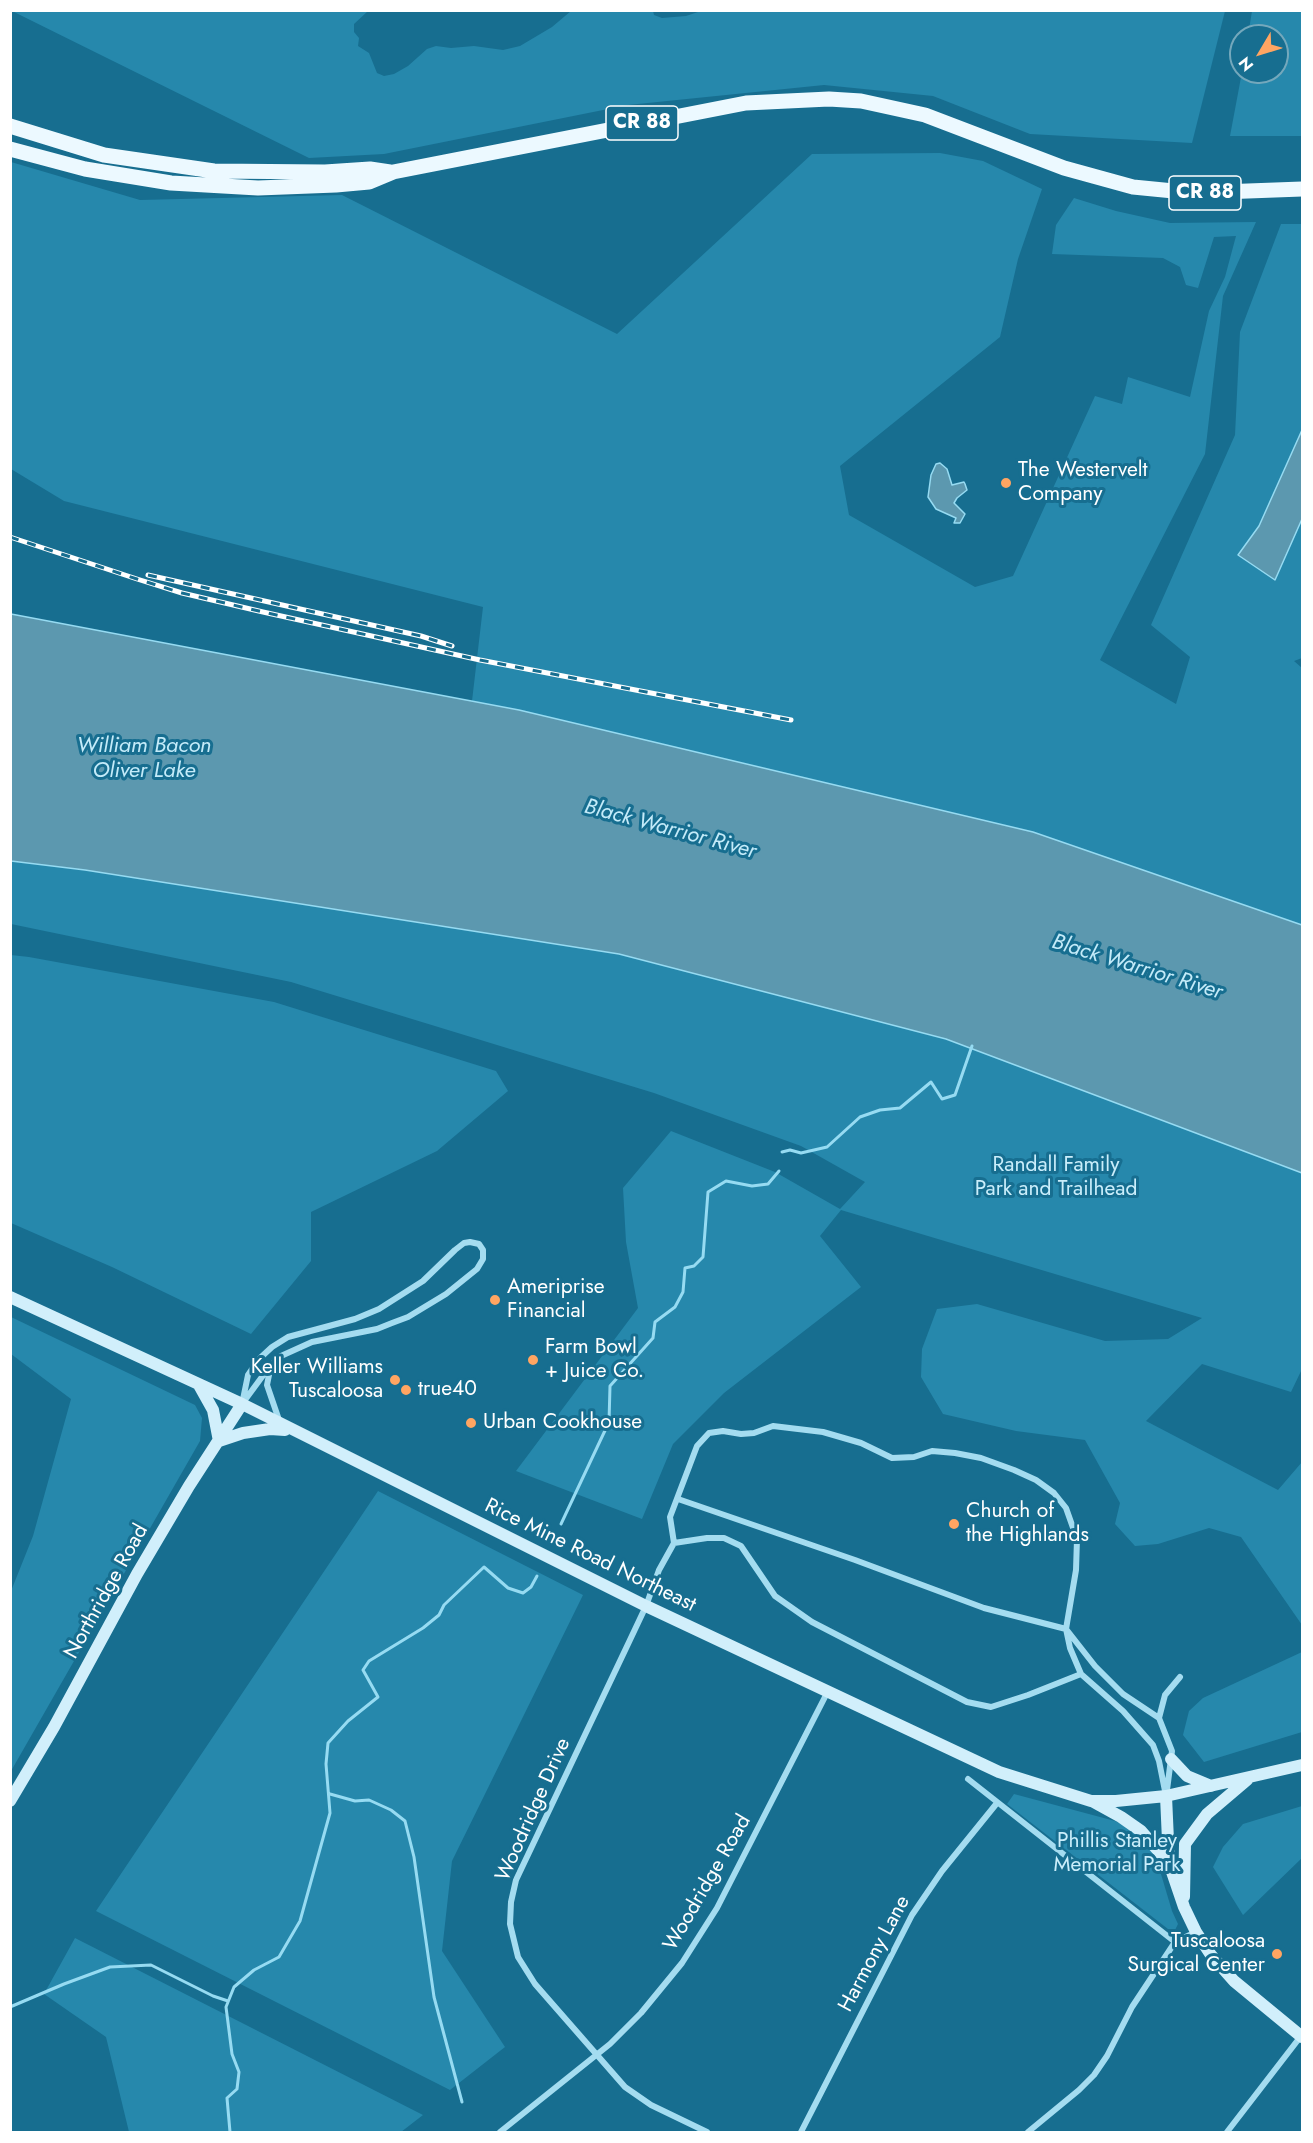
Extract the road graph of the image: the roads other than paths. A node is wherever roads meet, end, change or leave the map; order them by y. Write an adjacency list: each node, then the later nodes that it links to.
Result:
1 (10, 126): 3 (main road, CR 88)
2 (10, 149): 3 (main road, CR 88)
3 (393, 172): 4 (main road, CR 88)
4 (1302, 189)
5 (10, 1298): 7 (main road, Rice Mine Road Northeast)
6 (270, 1366): 8 (street); 8 (street); 9 (street)
7 (199, 1385): 8 (main road, Rice Mine Road Northeast); 11 (main road)
8 (242, 1404): 9 (main road, Rice Mine Road Northeast); 11 (main road, Northridge Road)
9 (280, 1424): 10 (main road, Rice Mine Road Northeast)
10 (292, 1430): 11 (main road); 14 (main road, Rice Mine Road Northeast)
11 (219, 1441): 26 (main road, Northridge Road)
12 (678, 1499): 13 (street); 15 (street); 15 (street)
13 (674, 1543): 14 (street, Woodridge Drive); 16 (street)
14 (646, 1606): 18 (main road, Rice Mine Road Northeast); 34 (street, Woodridge Drive)
15 (1066, 1629): 16 (street); 19 (street)
16 (1081, 1674): 25 (street)
17 (1180, 1677): 19 (street)
18 (827, 1693): 27 (main road, Rice Mine Road Northeast); 34 (street, Woodridge Road)
19 (1159, 1718): 20 (street)
20 (1171, 1759): 24 (main road); 25 (street)
21 (1302, 1765): 23 (main road, Rice Mine Road Northeast)
22 (968, 1779): 28 (street)
23 (1248, 1779): 24 (main road, Rice Mine Road Northeast); 30 (main road)
24 (1212, 1786): 25 (main road, Rice Mine Road Northeast)
25 (1166, 1796): 27 (main road, Rice Mine Road Northeast); 29 (main road)
26 (10, 1801)
27 (1091, 1801): 29 (main road)
28 (997, 1803): 32 (street); 37 (street, Harmony Lane)
29 (1169, 1863): 30 (main road)
30 (1184, 1907): 31 (main road)
31 (1196, 1932): 32 (street); 33 (main road)
32 (1175, 1942): 38 (street)
33 (1302, 2036): 39 (street)
34 (599, 2054): 35 (street, Woodridge Road); 36 (street, Woodridge Drive)
35 (500, 2133)
36 (707, 2133)
37 (801, 2133)
38 (1028, 2133)
39 (1227, 2133)

